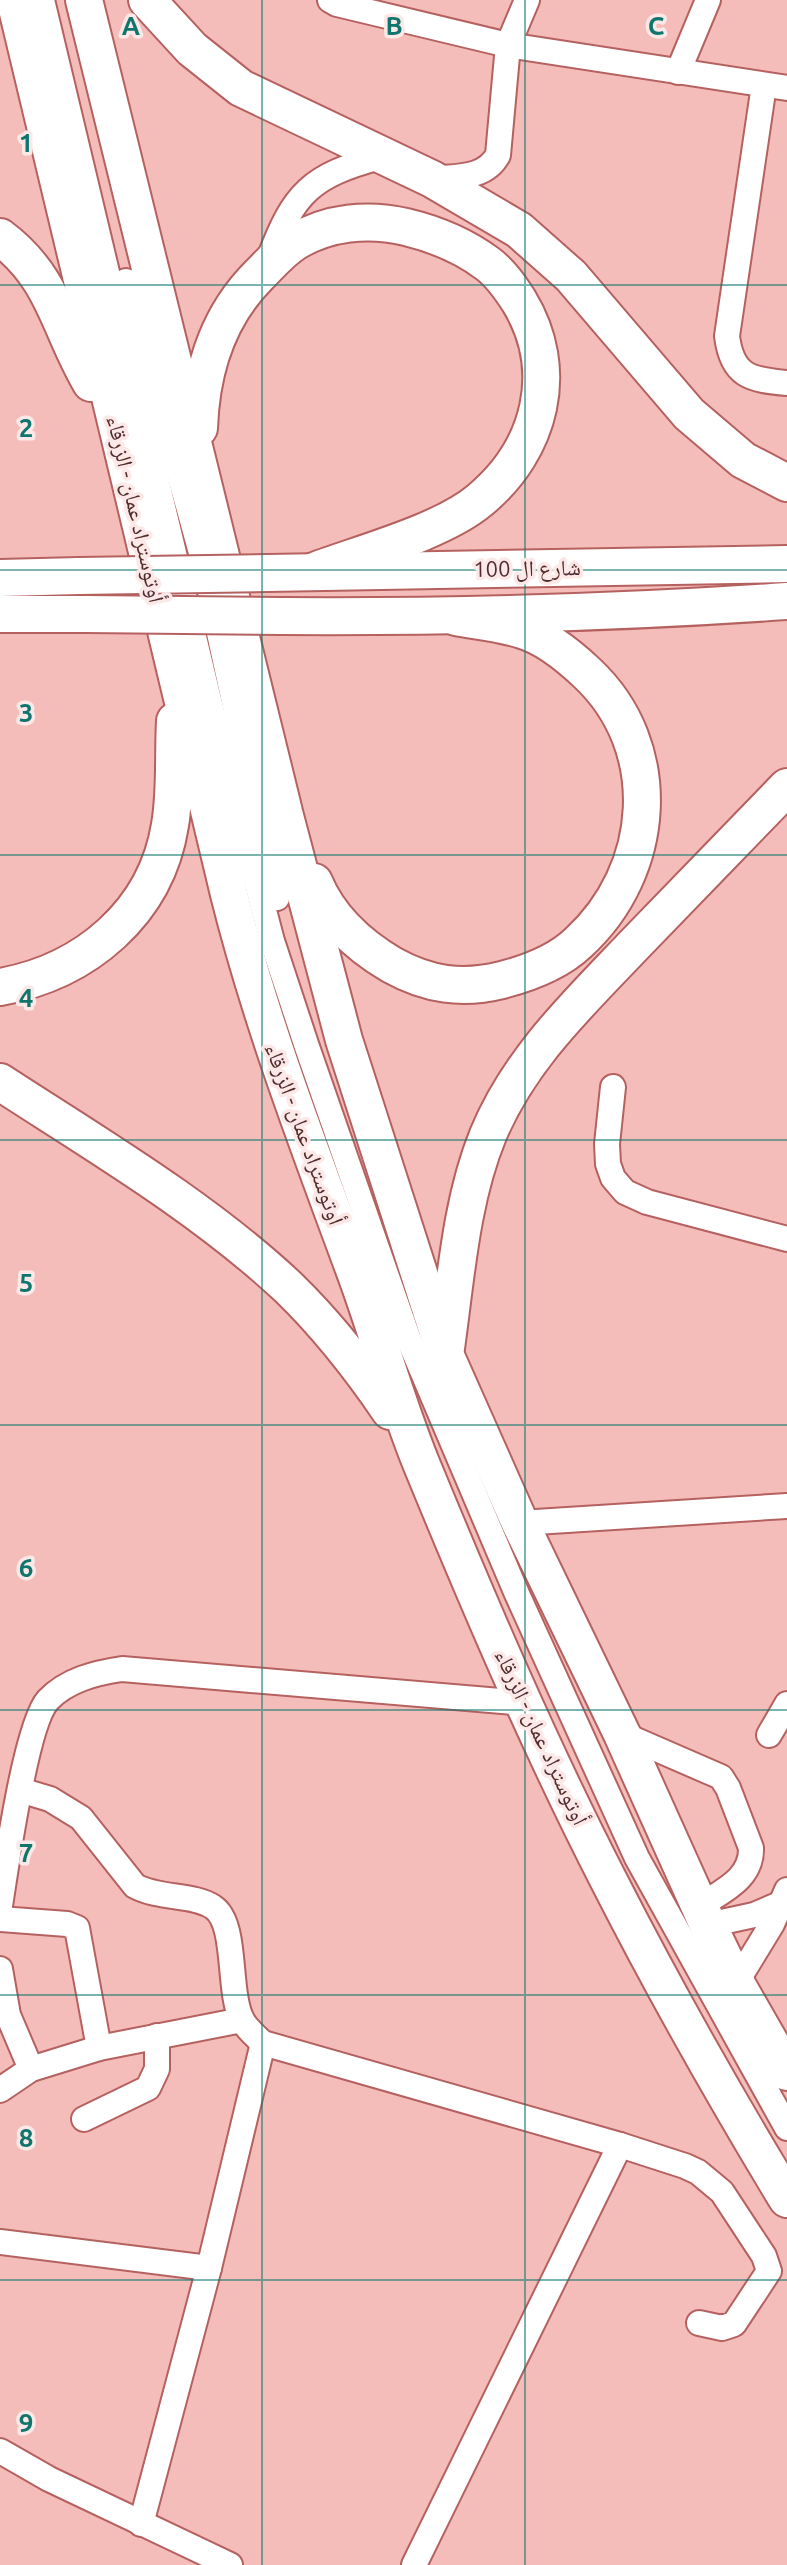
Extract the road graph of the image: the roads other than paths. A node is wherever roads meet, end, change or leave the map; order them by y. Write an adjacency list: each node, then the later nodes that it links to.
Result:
1 (15, 0): 17 (highway, أوتوستراد عمان - الزرقاء)
2 (42, 0): 57 (street)
3 (53, 0): 55 (street)
4 (84, 0): 18 (highway)
5 (147, 0): 12 (highway)
6 (330, 0): 9 (street)
7 (527, 0): 9 (street)
8 (708, 0): 10 (street)
9 (508, 45): 10 (street); 13 (street)
10 (678, 72): 11 (street)
11 (776, 86): 16 (street)
12 (380, 157): 13 (highway); 15 (street)
13 (432, 179): 19 (highway)
14 (0, 237): 17 (highway)
15 (266, 268): 18 (highway); 21 (highway)
16 (787, 383)
17 (114, 418): 26 (highway, أوتوستراد عمان - الزرقاء)
18 (198, 465): 28 (highway)
19 (787, 483)
20 (787, 564): 21 (highway, شارع ال 100)
21 (314, 571): 22 (highway, شارع ال 100, bridge)
22 (0, 578)
23 (787, 601): 24 (highway, شارع ال 100)
24 (456, 617): 25 (highway, شارع ال 100, bridge); 28 (highway)
25 (10, 618)
26 (178, 687): 29 (highway); 34 (highway, أوتوستراد عمان - الزرقاء)
27 (787, 787): 33 (highway)
28 (285, 816): 33 (highway)
29 (0, 987)
30 (0, 1082): 34 (highway)
31 (613, 1087): 32 (street)
32 (787, 1239)
33 (445, 1354): 36 (highway)
34 (420, 1459): 37 (highway, أوتوستراد عمان - الزرقاء)
35 (787, 1506): 36 (street)
36 (520, 1523): 39 (highway)
37 (524, 1703): 41 (street); 59 (highway, أوتوستراد عمان - الزرقاء)
38 (787, 1704): 40 (street)
39 (622, 1734): 44 (highway); 44 (street)
40 (773, 1738)
41 (20, 1790): 43 (street); 48 (street)
42 (785, 1896): 44 (street); 47 (street)
43 (0, 1906)
44 (704, 1916): 47 (highway)
45 (0, 1919): 51 (street)
46 (0, 1969): 52 (street)
47 (736, 1983): 53 (highway)
48 (242, 2020): 49 (street); 50 (street)
49 (157, 2036): 51 (street); 56 (street)
50 (263, 2043): 58 (street); 61 (street)
51 (99, 2048): 52 (street)
52 (31, 2069): 54 (street)
53 (787, 2072)
54 (0, 2090)
55 (787, 2108)
56 (84, 2119)
57 (787, 2128)
58 (620, 2145): 62 (street); 66 (street)
59 (787, 2199)
60 (0, 2242): 61 (street)
61 (209, 2268): 64 (street)
62 (699, 2323)
63 (0, 2451): 64 (street)
64 (141, 2524): 65 (street)
65 (230, 2565)
66 (414, 2565)

